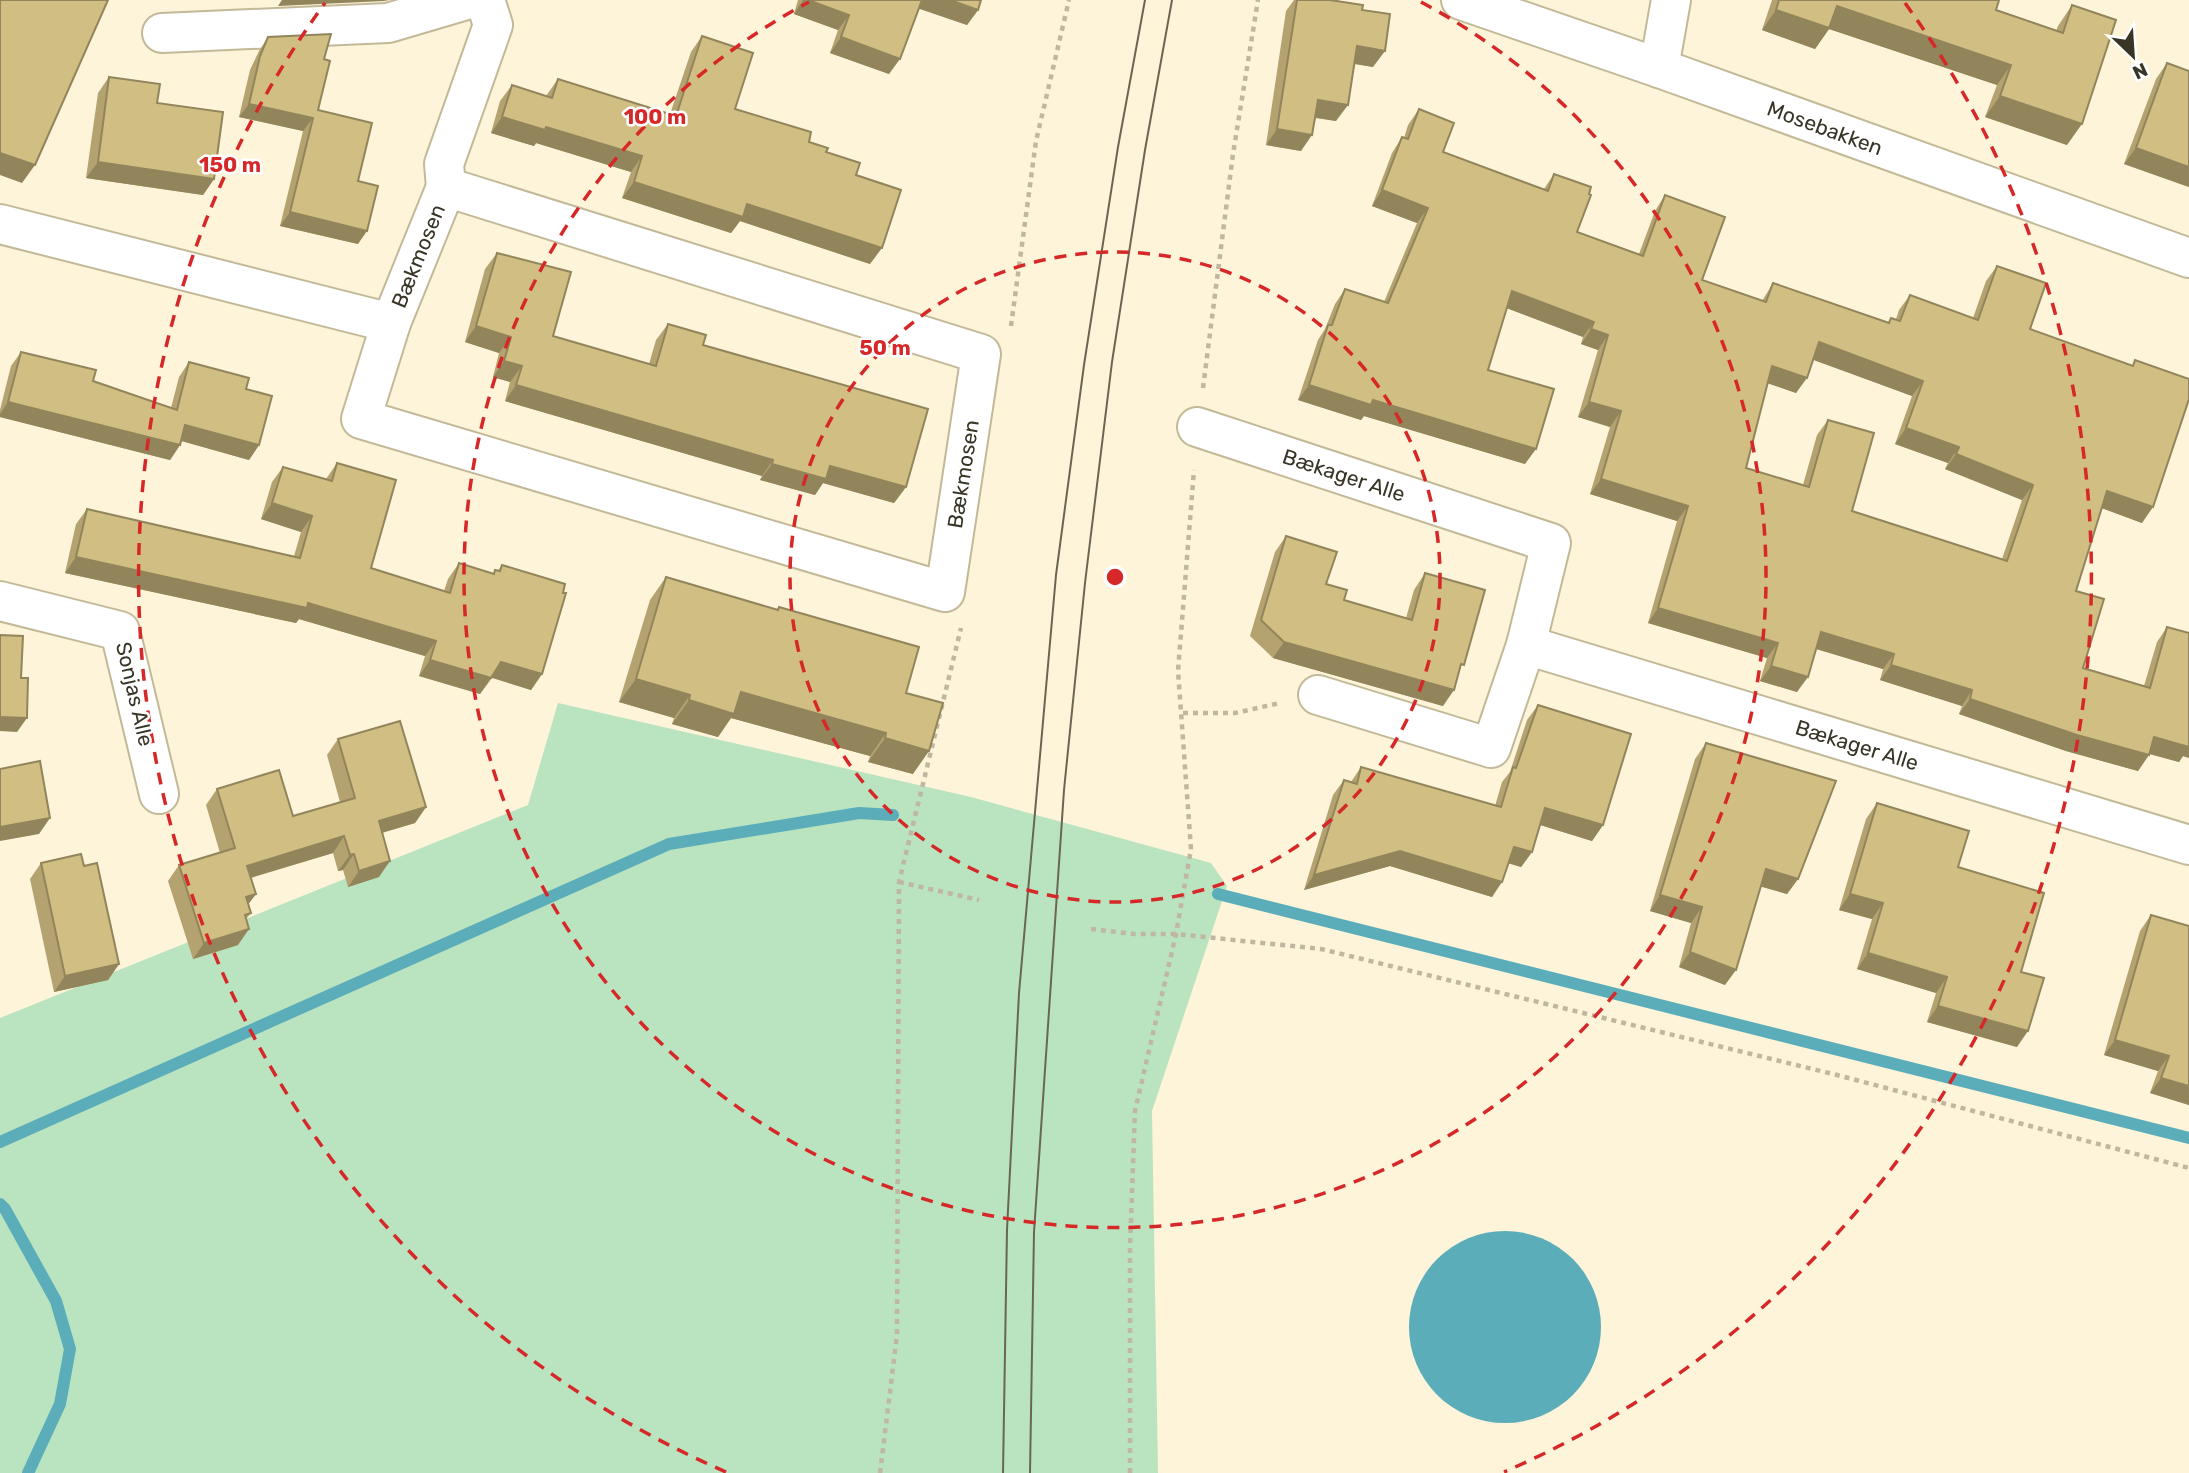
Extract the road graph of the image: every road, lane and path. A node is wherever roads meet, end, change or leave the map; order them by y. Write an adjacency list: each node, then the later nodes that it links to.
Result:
1 (466, 0): 7 (street)
2 (485, 0): 9 (street)
3 (1069, 0): 13 (path)
4 (1258, 0): 14 (path)
5 (1461, 0): 8 (street, Mosebakken)
6 (1671, 0): 8 (street)
7 (162, 33)
8 (1659, 68): 11 (street, Mosebakken)
9 (446, 187): 12 (street, Bækmosen); 12 (street, Bækmosen)
10 (0, 224): 12 (street, Bækmosen)
11 (2189, 258)
12 (391, 323)
13 (1011, 331)
14 (1198, 427): 17 (street, Bækager Alle); 19 (path)
15 (0, 601): 20 (street, Sonjas Alle)
16 (962, 621): 22 (path)
17 (1526, 645): 18 (street, Bækager Alle); 21 (street, Bækager Alle)
18 (1318, 695): 19 (path)
19 (1183, 713): 25 (path)
20 (159, 794)
21 (2189, 845)
22 (900, 882): 23 (path); 27 (path)
23 (979, 900)
24 (1091, 929): 25 (path)
25 (1176, 934): 26 (path); 28 (path)
26 (2189, 1168)
27 (880, 1473)
28 (1130, 1473)

